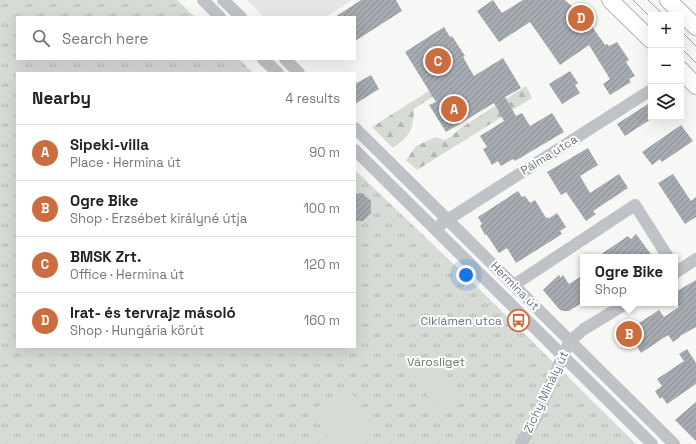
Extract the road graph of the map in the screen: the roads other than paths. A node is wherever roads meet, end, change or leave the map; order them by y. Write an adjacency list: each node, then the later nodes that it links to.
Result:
1 (203, 0): 5 (street)
2 (223, 0): 6 (street)
3 (610, 0): 8 (main road)
4 (668, 0): 7 (main road)
5 (219, 16)
6 (240, 16)
7 (696, 27)
8 (648, 37)
9 (265, 60): 11 (street)
10 (286, 60): 12 (street)
11 (277, 72)
12 (298, 72)
13 (684, 73): 14 (main road)
14 (696, 86)
15 (648, 92): 18 (street, Pálma utca)
16 (356, 129): 18 (street, Hermina út)
17 (356, 151): 19 (street, Hermina út)
18 (447, 220): 19 (street, Pálma utca); 23 (street, Hermina út)
19 (435, 230): 26 (street, Hermina út)
20 (666, 254): 23 (street)
21 (696, 259): 22 (street)
22 (678, 270)
23 (514, 285): 25 (street, Hermina út)
24 (622, 306): 25 (street)
25 (570, 340): 26 (street, Zichy Mihály út); 29 (street, Hermina út)
26 (563, 354): 27 (street, Zichy Mihály út); 28 (street, Hermina út)
27 (521, 444)
28 (652, 444)
29 (674, 444)

